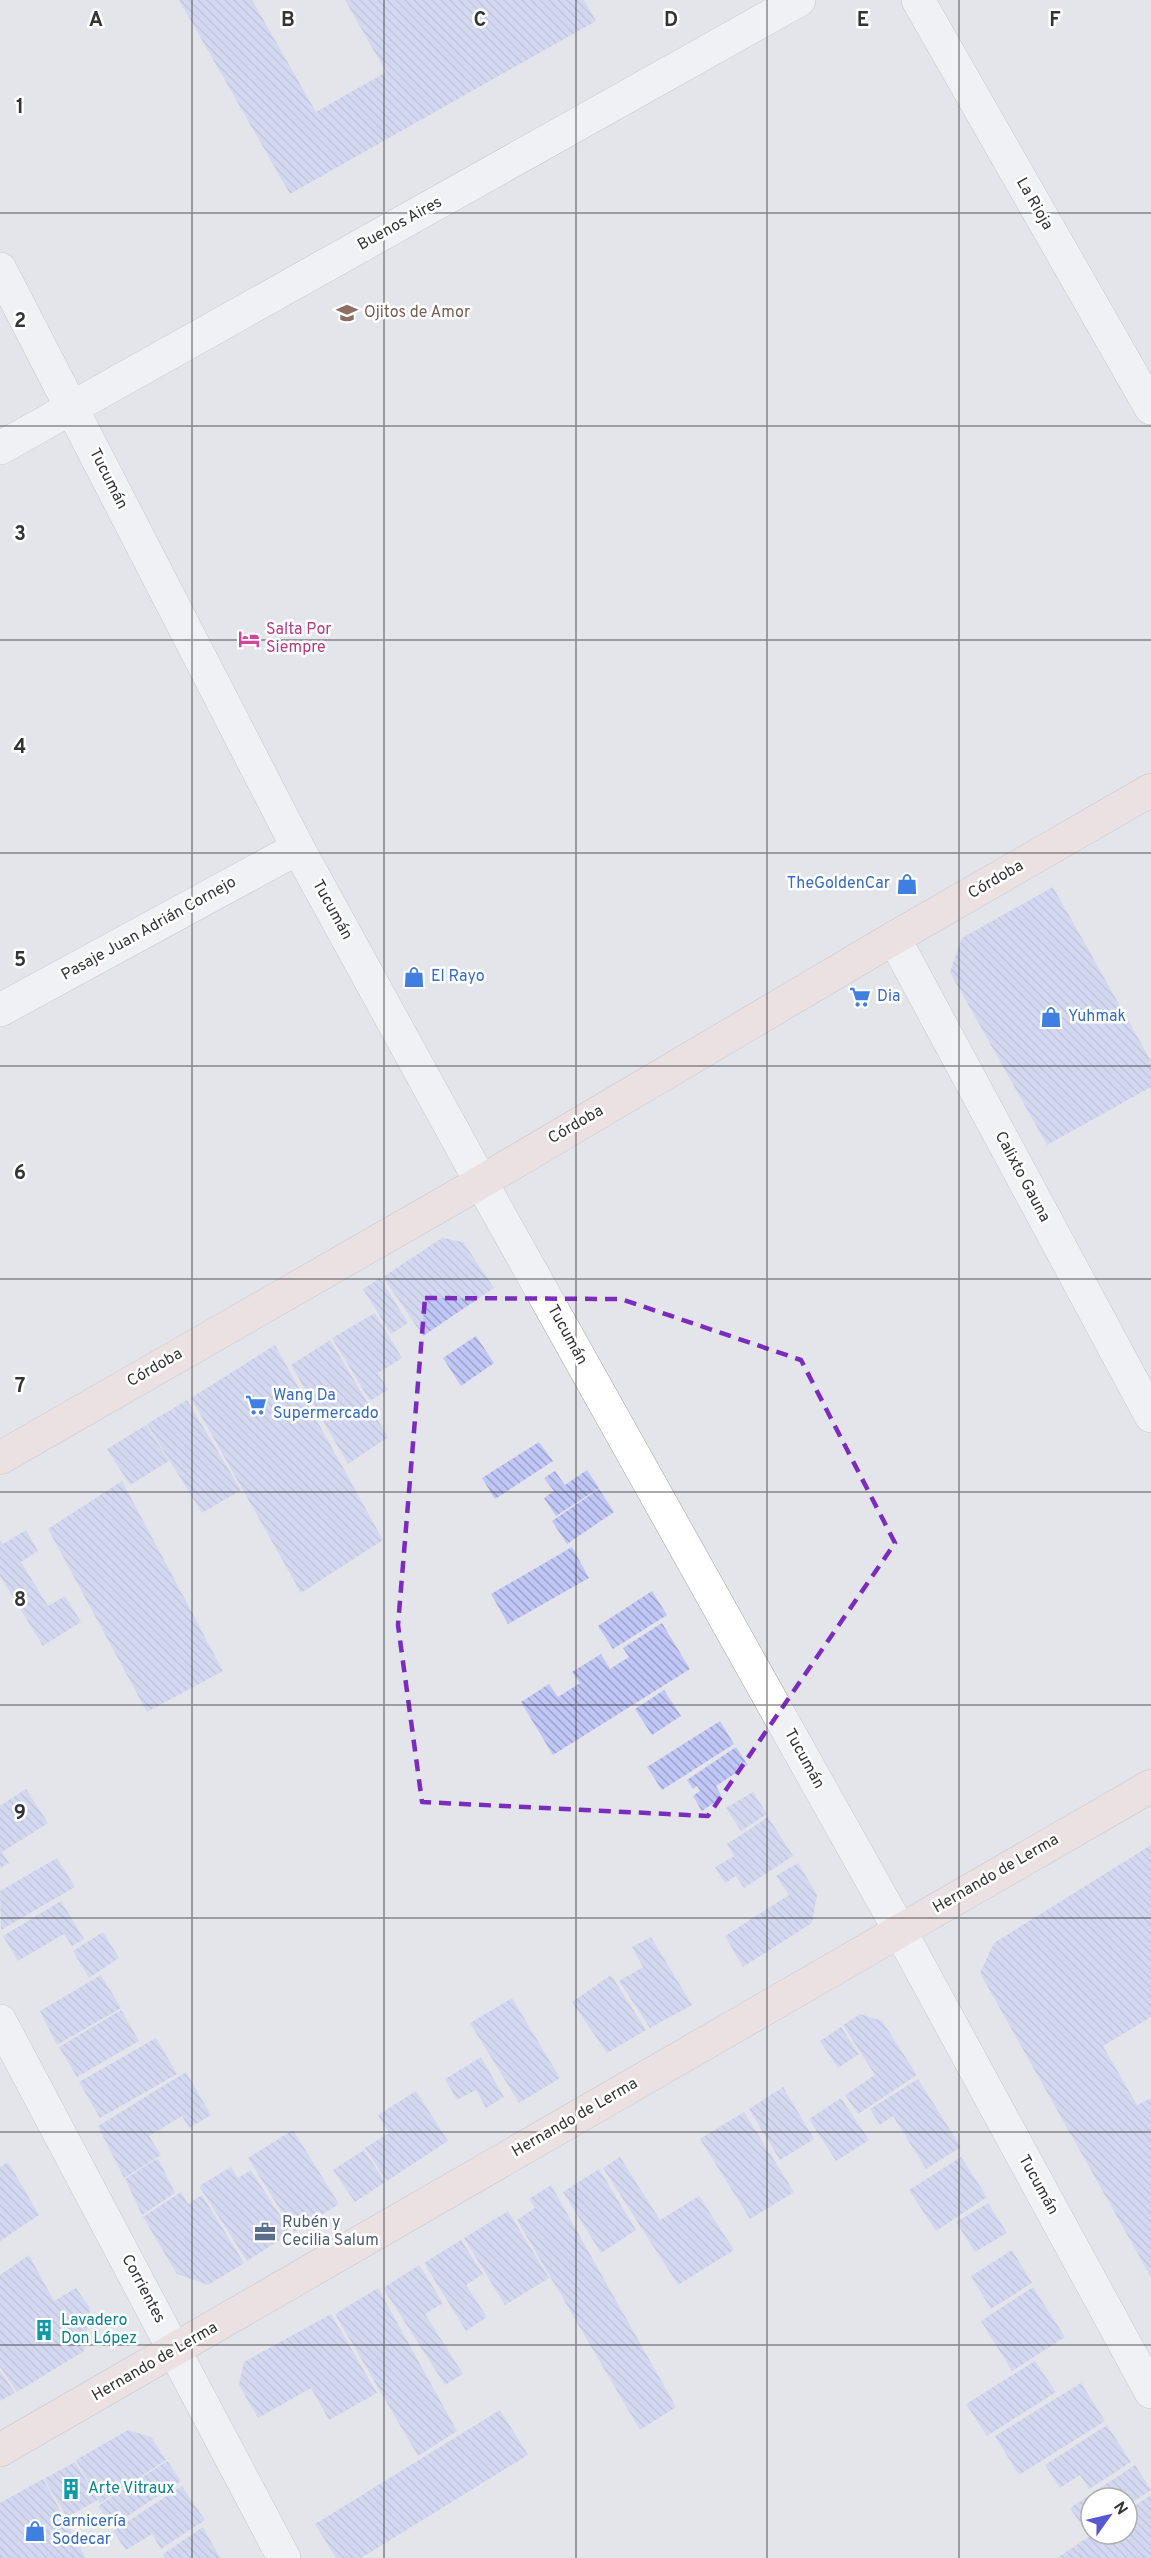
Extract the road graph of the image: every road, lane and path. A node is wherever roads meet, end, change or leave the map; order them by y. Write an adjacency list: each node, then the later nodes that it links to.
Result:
1 (799, 0): 5 (street, Buenos Aires)
2 (918, 0): 4 (street, La Rioja)
3 (0, 269): 5 (street, Tucumán)
4 (1151, 408)
5 (71, 409): 6 (street, Buenos Aires); 8 (street, Tucumán)
6 (0, 448)
7 (1151, 790): 9 (main road, Córdoba)
8 (298, 848): 10 (street, Pasaje Juan Adrián Cornejo); 11 (street, Tucumán)
9 (894, 938): 11 (main road, Córdoba); 12 (street, Calixto Gauna)
10 (0, 1010)
11 (481, 1182): 13 (main road, Córdoba); 15 (street, Tucumán)
12 (1151, 1416)
13 (0, 1458)
14 (1151, 1786): 15 (main road, Hernando de Lerma)
15 (899, 1929): 17 (main road, Hernando de Lerma); 18 (street, Tucumán)
16 (0, 2021): 17 (street, Corrientes)
17 (176, 2350): 19 (main road, Hernando de Lerma); 20 (street, Corrientes)
18 (1151, 2392)
19 (0, 2450)
20 (284, 2558)

